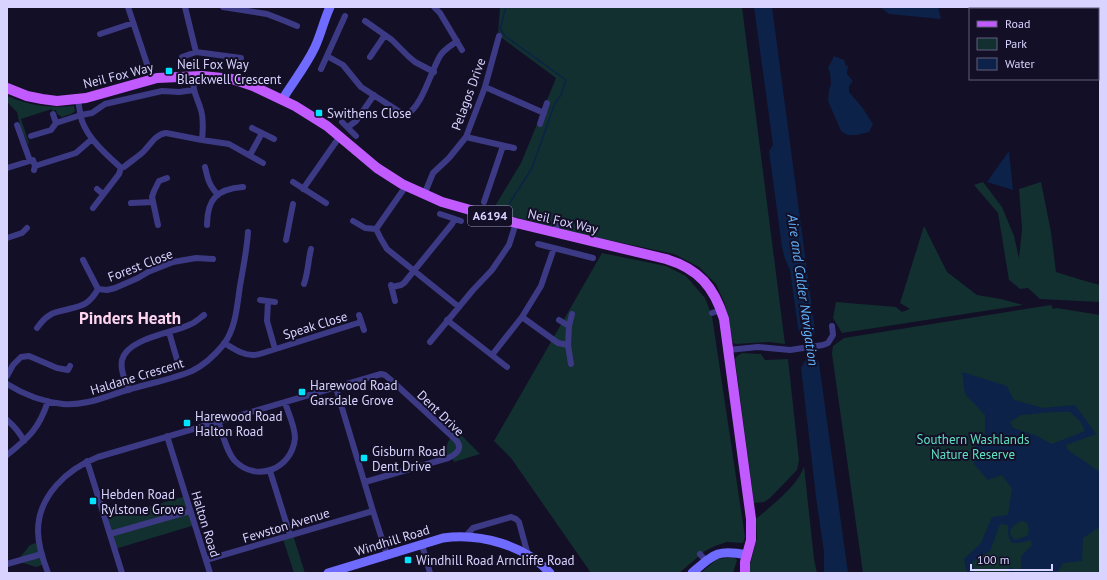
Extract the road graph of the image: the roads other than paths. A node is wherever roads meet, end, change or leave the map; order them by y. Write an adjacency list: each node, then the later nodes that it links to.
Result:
1 (128, 7): 8 (street)
2 (185, 7): 15 (street)
3 (223, 7): 9 (street)
4 (330, 7): 29 (street)
5 (434, 7): 13 (street)
6 (345, 16): 16 (street)
7 (365, 21): 11 (street)
8 (133, 23): 10 (street); 23 (street)
9 (297, 26)
10 (100, 34)
11 (385, 35): 18 (street); 21 (street)
12 (499, 36): 24 (street, Pelagos Drive)
13 (457, 41): 14 (street); 21 (street)
14 (462, 50)
15 (196, 52): 17 (street); 19 (street)
16 (327, 56): 20 (street); 27 (street)
17 (182, 57)
18 (370, 57)
19 (241, 58)
20 (321, 69)
21 (434, 72): 27 (street)
22 (194, 76): 23 (main road, Neil Fox Way / A6194); 26 (street); 29 (main road, Neil Fox Way / A6194)
23 (152, 79): 28 (main road, Neil Fox Way / A6194)
24 (485, 87): 31 (street); 44 (street, Pelagos Drive)
25 (7, 88): 28 (main road, Neil Fox Way / A6194)
26 (194, 90): 33 (street); 47 (street)
27 (374, 95): 38 (street)
28 (78, 99): 33 (street)
29 (285, 101): 42 (main road, Neil Fox Way / A6194)
30 (547, 102): 31 (street)
31 (544, 113): 36 (street)
32 (53, 114): 35 (street)
33 (81, 115): 35 (street); 45 (street)
34 (342, 122): 38 (street)
35 (56, 123): 41 (street)
36 (540, 124)
37 (17, 125): 51 (street)
38 (348, 127): 43 (street)
39 (252, 128): 40 (street)
40 (262, 133): 46 (street); 50 (street)
41 (31, 136)
42 (340, 136): 58 (main road, Neil Fox Way / A6194); 60 (street)
43 (356, 136)
44 (466, 137): 48 (street); 63 (street, Pelagos Drive)
45 (92, 139): 51 (street); 55 (street)
46 (274, 139)
47 (202, 140): 50 (street); 55 (street)
48 (503, 146): 49 (street); 66 (street)
49 (514, 148)
50 (250, 155): 52 (street)
51 (30, 161): 54 (street)
52 (263, 163)
53 (205, 166): 64 (street)
54 (7, 168)
55 (121, 168): 62 (street)
56 (167, 178): 65 (street)
57 (293, 182): 60 (street)
58 (406, 186): 63 (main road, Neil Fox Way / A6194); 77 (street)
59 (243, 187): 64 (street)
60 (303, 188): 68 (street)
61 (97, 189): 62 (street)
62 (103, 194): 70 (street)
63 (424, 194): 73 (main road, Neil Fox Way / A6194)
64 (218, 195): 75 (street)
65 (153, 202): 67 (street); 74 (street)
66 (484, 202)
67 (131, 203)
68 (326, 203)
69 (293, 204): 80 (street)
70 (93, 208)
71 (440, 214): 87 (street)
72 (353, 221): 77 (street)
73 (516, 223): 92 (street); 109 (main road, Neil Fox Way / A6194)
74 (158, 225)
75 (207, 225)
76 (27, 228): 79 (street)
77 (376, 229): 87 (street)
78 (248, 232): 106 (street, Haldane Crescent)
79 (7, 238)
80 (286, 240)
81 (538, 244): 82 (street)
82 (554, 248): 84 (street); 96 (street)
83 (311, 249): 88 (street)
84 (593, 258)
85 (83, 260): 89 (street, Forest Close)
86 (210, 261): 89 (street, Forest Close)
87 (414, 270): 91 (street); 92 (street)
88 (304, 284)
89 (98, 289): 102 (street, Forest Close)
90 (260, 300): 108 (street, Speak Close)
91 (395, 302)
92 (459, 307): 97 (street)
93 (572, 314): 100 (street)
94 (204, 315): 104 (street)
95 (360, 315): 99 (street, Speak Close)
96 (522, 317): 107 (street); 110 (street)
97 (447, 320): 105 (street); 110 (street)
98 (559, 320): 100 (street)
99 (361, 322): 103 (street, Speak Close); 108 (street, Speak Close)
100 (569, 326): 107 (street)
101 (832, 326): 109 (street)
102 (37, 328)
103 (364, 330)
104 (169, 332): 111 (street); 118 (street)
105 (430, 342)
106 (224, 343): 108 (street, Speak Close); 118 (street, Haldane Crescent)
107 (568, 345): 112 (street)
108 (275, 349)
109 (728, 350): 138 (main road, Neil Fox Way / A6194)
110 (492, 355): 114 (street)
111 (178, 363)
112 (572, 364)
113 (70, 366): 115 (street)
114 (507, 367)
115 (7, 376)
116 (7, 384): 119 (street, Haldane Crescent)
117 (336, 388): 120 (street); 128 (street); 128 (street, Dent Drive)
118 (129, 390): 119 (street, Haldane Crescent)
119 (48, 401): 124 (street)
120 (285, 403): 122 (street); 127 (street)
121 (7, 420): 124 (street)
122 (218, 421): 123 (street); 127 (street)
123 (167, 436): 126 (street); 129 (street, Halton Road)
124 (24, 441): 125 (street)
125 (7, 455)
126 (87, 461): 131 (street); 135 (street)
127 (270, 471): 132 (street)
128 (364, 482): 130 (street)
129 (190, 511): 131 (street); 139 (street, Halton Road)
130 (373, 511): 132 (street, Fewston Avenue); 136 (street)
131 (110, 534): 142 (street)
132 (290, 535): 139 (street, Fewston Avenue)
133 (465, 537): 134 (street, Windhill Road); 137 (street, Windhill Road); 137 (street)
134 (422, 545): 136 (street, Windhill Road); 145 (street)
135 (42, 554): 140 (street); 141 (street)
136 (388, 555): 144 (street, Windhill Road)
137 (528, 555): 146 (street, Windhill Road)
138 (747, 555): 147 (street); 148 (main road, Neil Fox Way / A6194)
139 (206, 560): 143 (street, Halton Road)
140 (7, 564)
141 (48, 573)
142 (122, 573)
143 (210, 573)
144 (328, 573)
145 (430, 573)
146 (550, 573)
147 (692, 573)
148 (745, 573)

